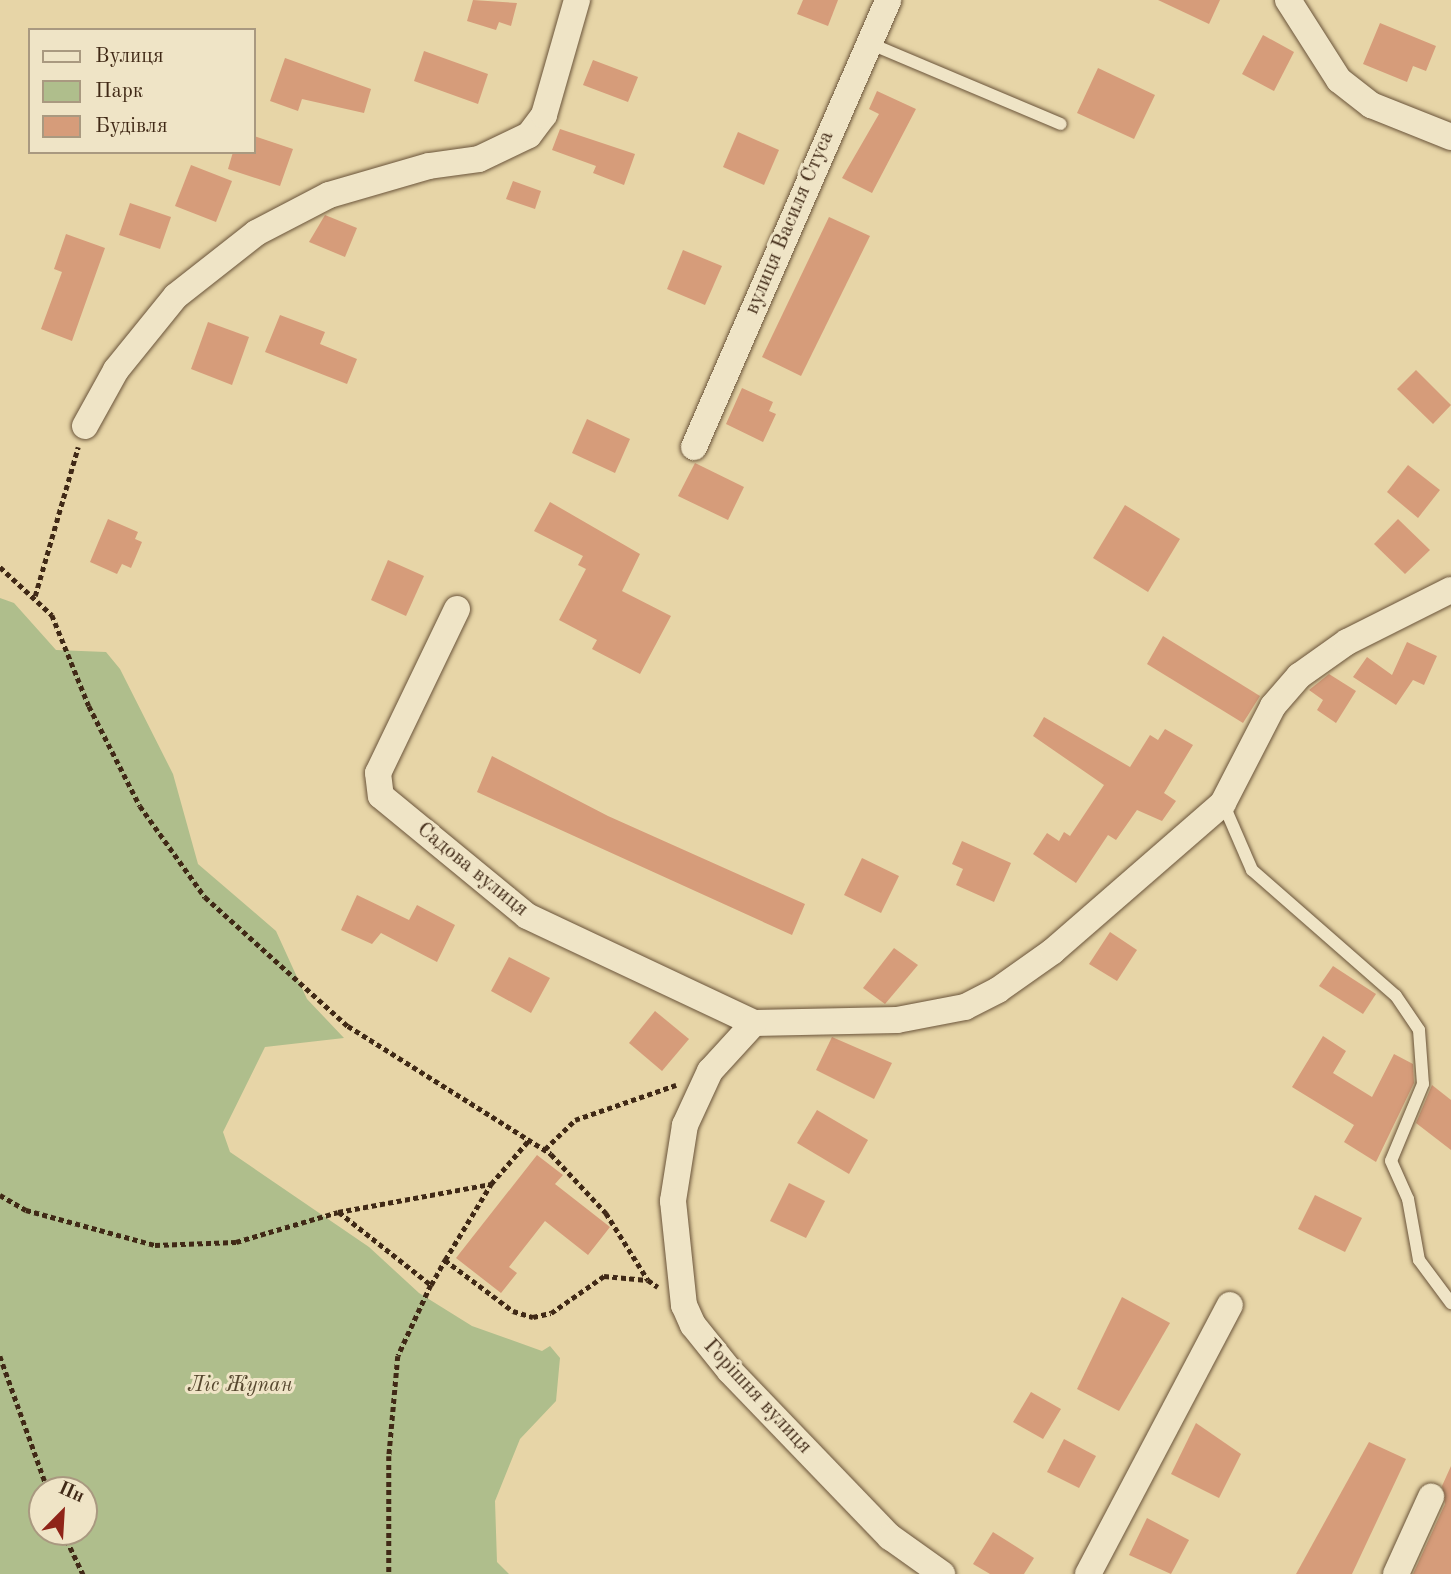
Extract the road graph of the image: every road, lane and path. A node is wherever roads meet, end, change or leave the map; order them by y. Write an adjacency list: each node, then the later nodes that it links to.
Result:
1 (577, 0): 7 (street)
2 (888, 0): 4 (street, вулиця Василя Стуса)
3 (1288, 0): 6 (street)
4 (869, 43): 5 (lane); 8 (street, вулиця Василя Стуса)
5 (1061, 124)
6 (1451, 138)
7 (85, 426): 11 (path)
8 (694, 447)
9 (0, 567): 11 (path)
10 (1451, 590): 13 (street)
11 (35, 597): 16 (path)
12 (457, 609): 14 (street, Садова вулиця)
13 (1223, 803): 14 (street); 25 (lane)
14 (754, 1023): 15 (street, Горішня вулиця)
15 (710, 1071): 17 (path); 22 (street, Горішня вулиця)
16 (529, 1140): 17 (path); 18 (path)
17 (545, 1149): 23 (path)
18 (491, 1184): 20 (path); 21 (path)
19 (0, 1195): 20 (path)
20 (338, 1212): 24 (path)
21 (445, 1260): 23 (path); 24 (path)
22 (678, 1279): 23 (path); 33 (street, Горішня вулиця)
23 (648, 1280)
24 (431, 1284): 32 (path)
25 (1451, 1303)
26 (1230, 1305): 34 (street)
27 (0, 1356): 28 (path)
28 (43, 1476)
29 (1431, 1497): 35 (street)
30 (70, 1546): 31 (path)
31 (83, 1574)
32 (389, 1574)
33 (942, 1574)
34 (1088, 1574)
35 (1396, 1574)

